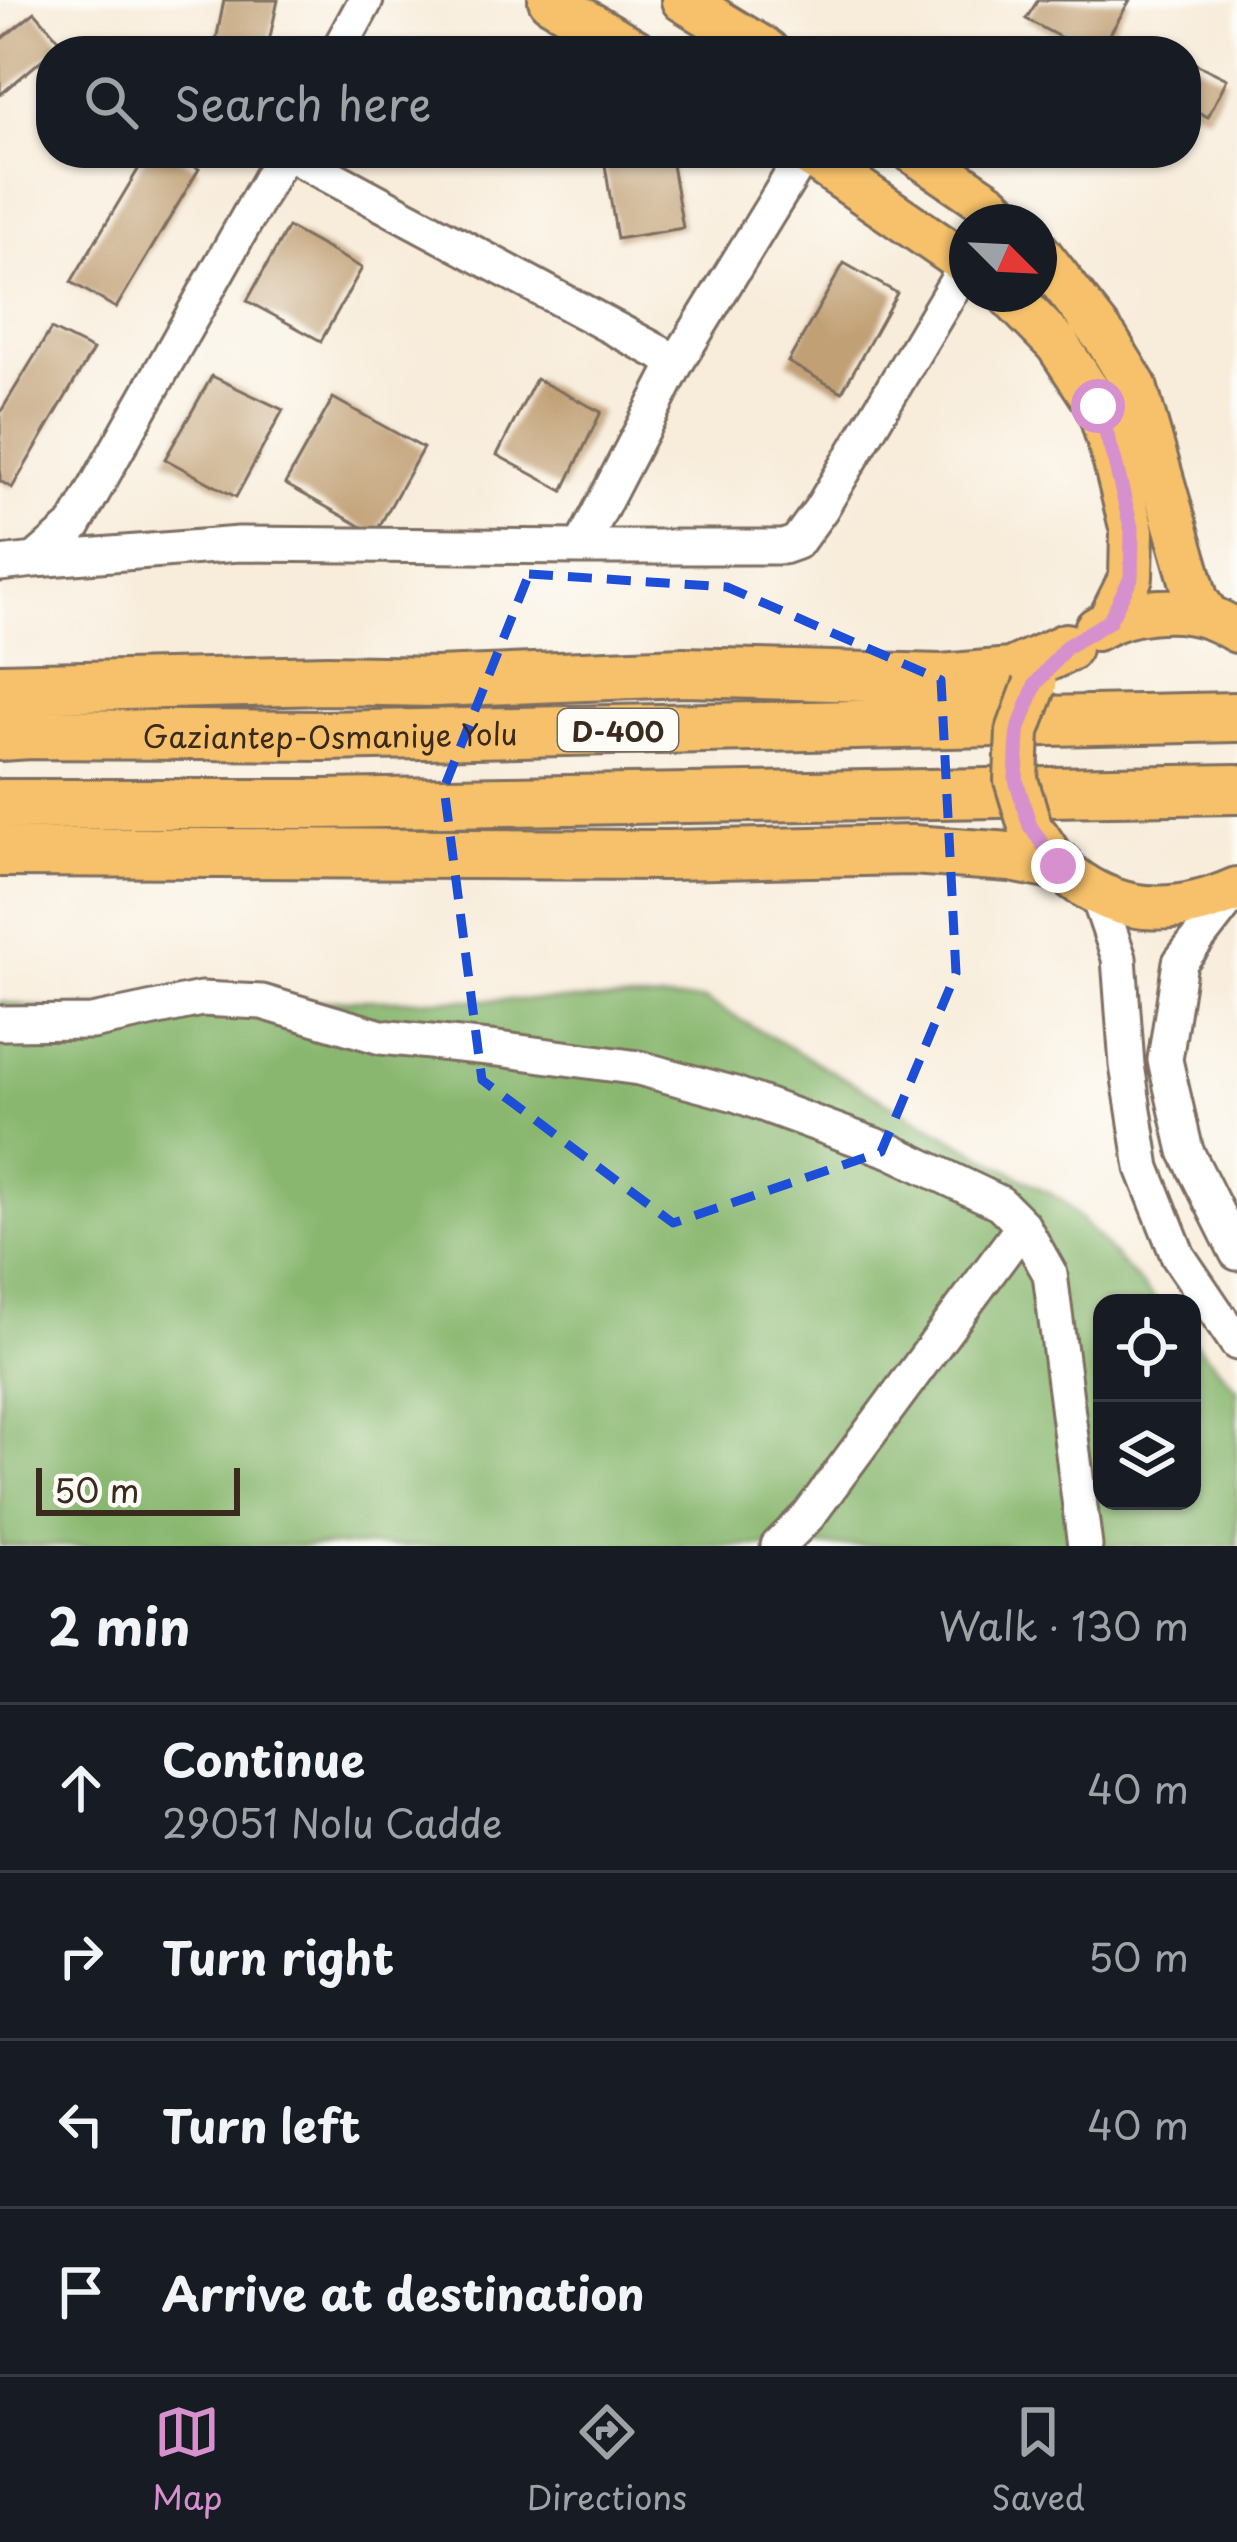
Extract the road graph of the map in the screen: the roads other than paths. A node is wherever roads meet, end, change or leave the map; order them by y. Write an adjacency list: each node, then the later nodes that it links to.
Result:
1 (366, 0): 4 (street)
2 (550, 0): 5 (main road)
3 (682, 0): 6 (main road)
4 (346, 36)
5 (611, 36)
6 (742, 36)
7 (277, 168): 19 (street)
8 (314, 168): 17 (street)
9 (797, 168): 17 (street)
10 (828, 168): 13 (main road)
11 (937, 168): 12 (main road)
12 (990, 204)
13 (949, 252)
14 (1057, 276): 22 (main road)
15 (949, 294): 18 (street)
16 (1026, 312): 21 (main road)
17 (677, 362): 18 (street)
18 (581, 547): 19 (street)
19 (35, 560): 20 (street)
20 (0, 564)
21 (1109, 621): 22 (main road); 23 (main road)
22 (1223, 624)
23 (1066, 647): 24 (highway); 30 (main road, bridge)
24 (0, 688)
25 (1237, 717): 26 (highway, Gaziantep-Osmaniye Yolu / D-400)
26 (0, 736)
27 (1237, 789): 28 (highway)
28 (0, 804)
29 (0, 852): 30 (highway)
30 (1078, 880): 31 (main road); 35 (street)
31 (1236, 890): 34 (street)
32 (0, 1023): 33 (street)
33 (1024, 1226): 36 (street); 37 (street)
34 (1237, 1253)
35 (1237, 1343)
36 (778, 1546)
37 (1085, 1546)

